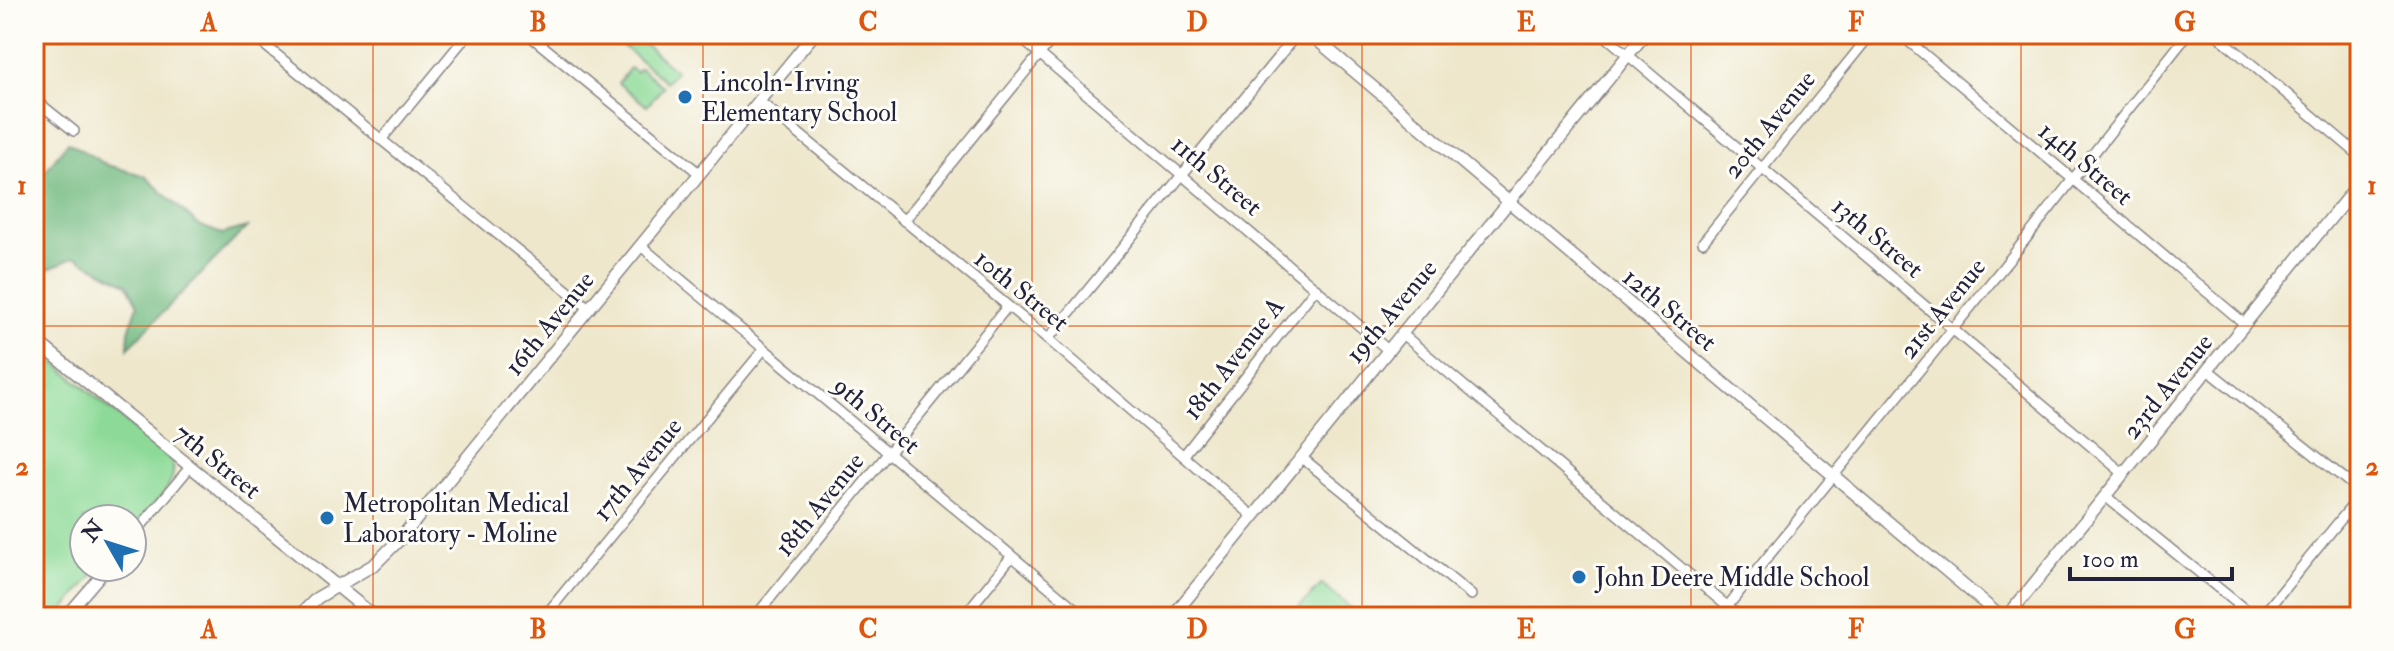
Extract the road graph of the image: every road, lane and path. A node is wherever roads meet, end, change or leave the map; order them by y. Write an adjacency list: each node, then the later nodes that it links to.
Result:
1 (251, 34): 20 (street)
2 (468, 34): 20 (street)
3 (528, 34): 23 (street)
4 (814, 34): 18 (street, 16th Avenue)
5 (1016, 34): 15 (street, 11th Street)
6 (1056, 34): 15 (street)
7 (1297, 34): 24 (street)
8 (1310, 34): 27 (street, 12th Street)
9 (1603, 34): 16 (street, 13th Street)
10 (1645, 34): 16 (street, 19th Avenue)
11 (1871, 34): 22 (street, 20th Avenue)
12 (1900, 34): 25 (street, 14th Street)
13 (2188, 34): 25 (street, 21st Avenue)
14 (2216, 34): 21 (street)
15 (1040, 54): 24 (street, 11th Street); 28 (street)
16 (1627, 55): 22 (street, 13th Street); 27 (street, 19th Avenue)
17 (34, 99): 19 (street)
18 (759, 101): 23 (street, 16th Avenue); 28 (street, 10th Street)
19 (74, 131)
20 (381, 140): 33 (street)
21 (2360, 156)
22 (1762, 168): 29 (street, 20th Avenue); 35 (street, 13th Street)
23 (700, 174): 30 (street, 16th Avenue)
24 (1182, 174): 31 (street, 11th Street); 38 (street)
25 (2071, 180): 34 (street, 14th Street); 35 (street, 21st Avenue)
26 (2360, 182): 34 (street, 23rd Avenue)
27 (1508, 202): 36 (street, 19th Avenue); 47 (street, 12th Street)
28 (904, 221): 32 (street, 10th Street)
29 (1703, 242)
30 (641, 246): 33 (street, 16th Avenue); 39 (street, 9th Street)
31 (1316, 288): 40 (street, 11th Street); 43 (street, 18th Avenue A)
32 (1007, 307): 38 (street, 10th Street); 42 (street, 18th Avenue)
33 (590, 309): 54 (street, 16th Avenue)
34 (2245, 324): 41 (street, 23rd Avenue)
35 (1953, 329): 46 (street, 13th Street); 47 (street, 21st Avenue)
36 (1401, 333): 40 (street, 19th Avenue); 56 (street)
37 (34, 339): 45 (street, 7th Street)
38 (1048, 339): 43 (street, 10th Street)
39 (764, 349): 42 (street, 9th Street); 60 (street, 17th Avenue)
40 (1388, 350): 44 (street, 19th Avenue)
41 (2208, 370): 46 (street, 23rd Avenue); 48 (street)
42 (888, 453): 52 (street, 9th Street); 61 (street, 18th Avenue)
43 (1184, 455): 50 (street, 10th Street)
44 (1301, 457): 50 (street, 19th Avenue); 55 (street)
45 (190, 467): 51 (street); 54 (street, 7th Street)
46 (2124, 474): 49 (street, 23rd Avenue)
47 (1834, 475): 56 (street, 21st Avenue); 66 (street, 12th Street)
48 (2360, 493): 68 (street)
49 (2105, 496): 66 (street, 23rd Avenue); 67 (street)
50 (1254, 517): 64 (street, 19th Avenue)
51 (148, 518)
52 (1012, 556): 62 (street); 63 (street, 9th Street)
53 (94, 583): 57 (street)
54 (337, 586): 58 (street, 16th Avenue); 59 (street, 7th Street)
55 (1471, 595)
56 (1727, 607): 65 (street)
57 (65, 617)
58 (298, 617)
59 (375, 617)
60 (544, 617)
61 (755, 617)
62 (963, 617)
63 (1085, 617)
64 (1172, 617)
65 (1740, 617)
66 (2004, 617)
67 (2254, 617)
68 (2261, 617)

